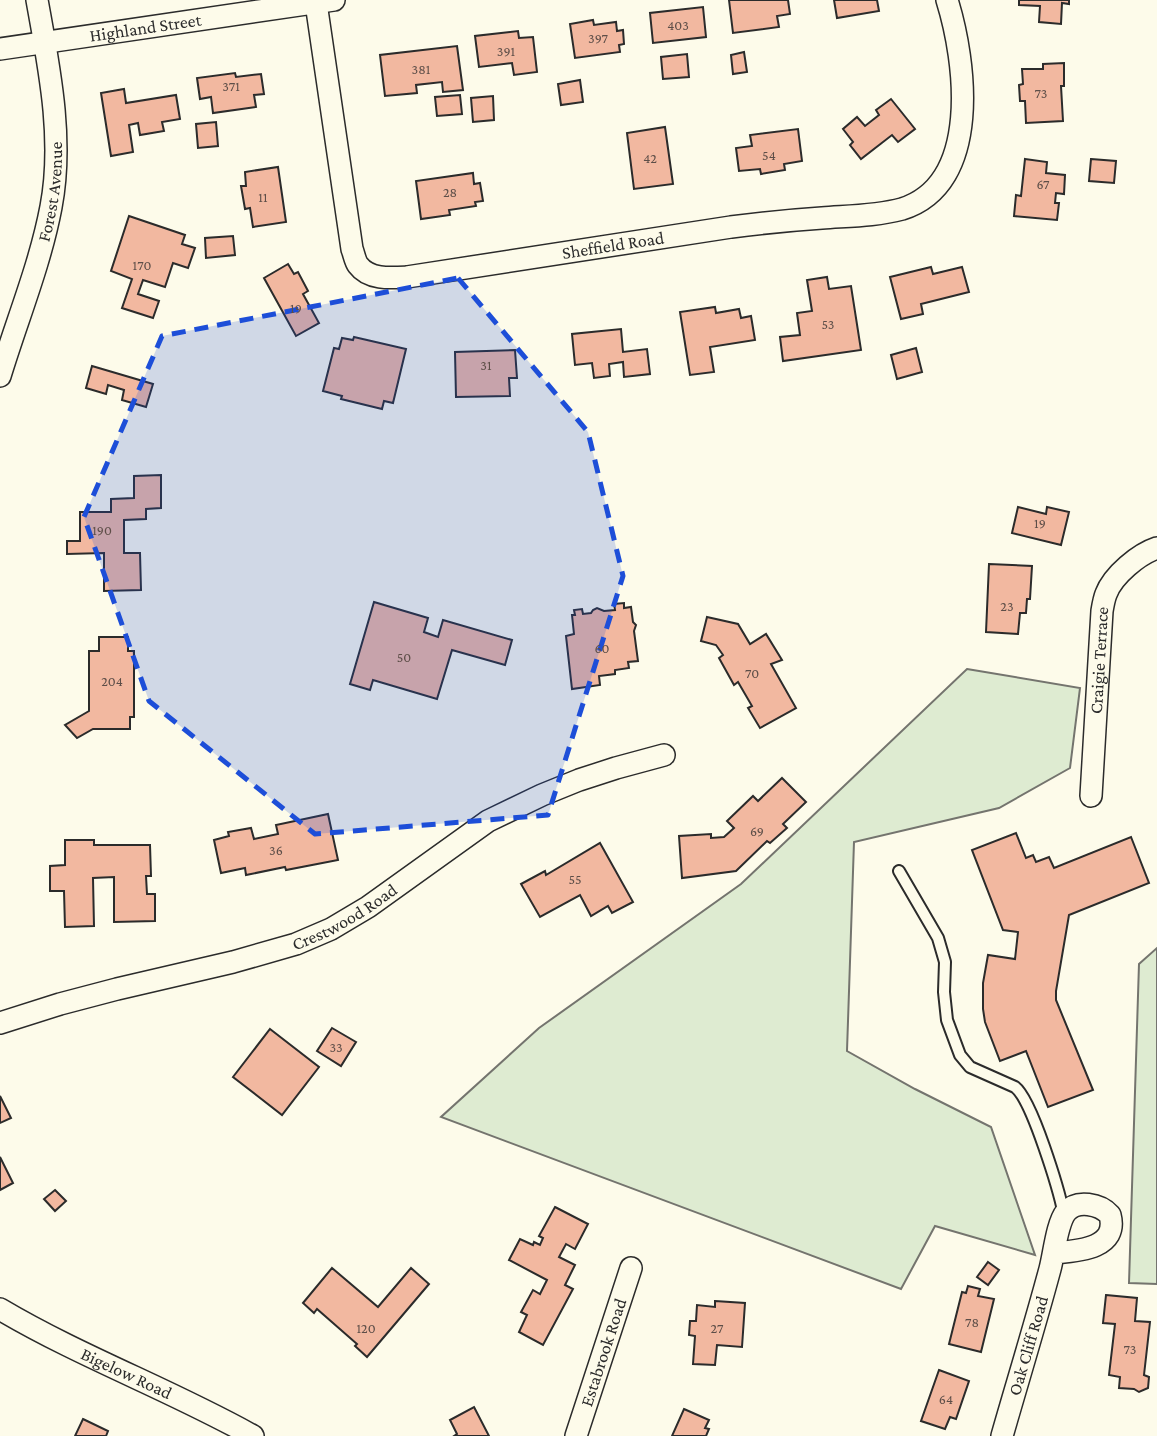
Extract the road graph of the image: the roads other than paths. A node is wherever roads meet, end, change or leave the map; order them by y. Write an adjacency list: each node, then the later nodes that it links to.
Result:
1 (37, 0): 4 (street, Forest Avenue)
2 (947, 0): 3 (street, Sheffield Road)
3 (325, 1): 4 (street, Highland Street)
4 (44, 42): 5 (street, Highland Street); 6 (street, Forest Avenue)
5 (0, 48)
6 (0, 376)
7 (1157, 548): 9 (street, Craigie Terrace)
8 (664, 755): 11 (street, Crestwood Road)
9 (1091, 796)
10 (899, 871): 12 (lane)
11 (0, 1023)
12 (1064, 1214): 13 (street, Oak Cliff Road); 13 (street)
13 (1054, 1253): 18 (street, Oak Cliff Road)
14 (631, 1268): 17 (street, Estabrook Road)
15 (0, 1309): 16 (street, Bigelow Road)
16 (253, 1436)
17 (576, 1436)
18 (1002, 1436)

